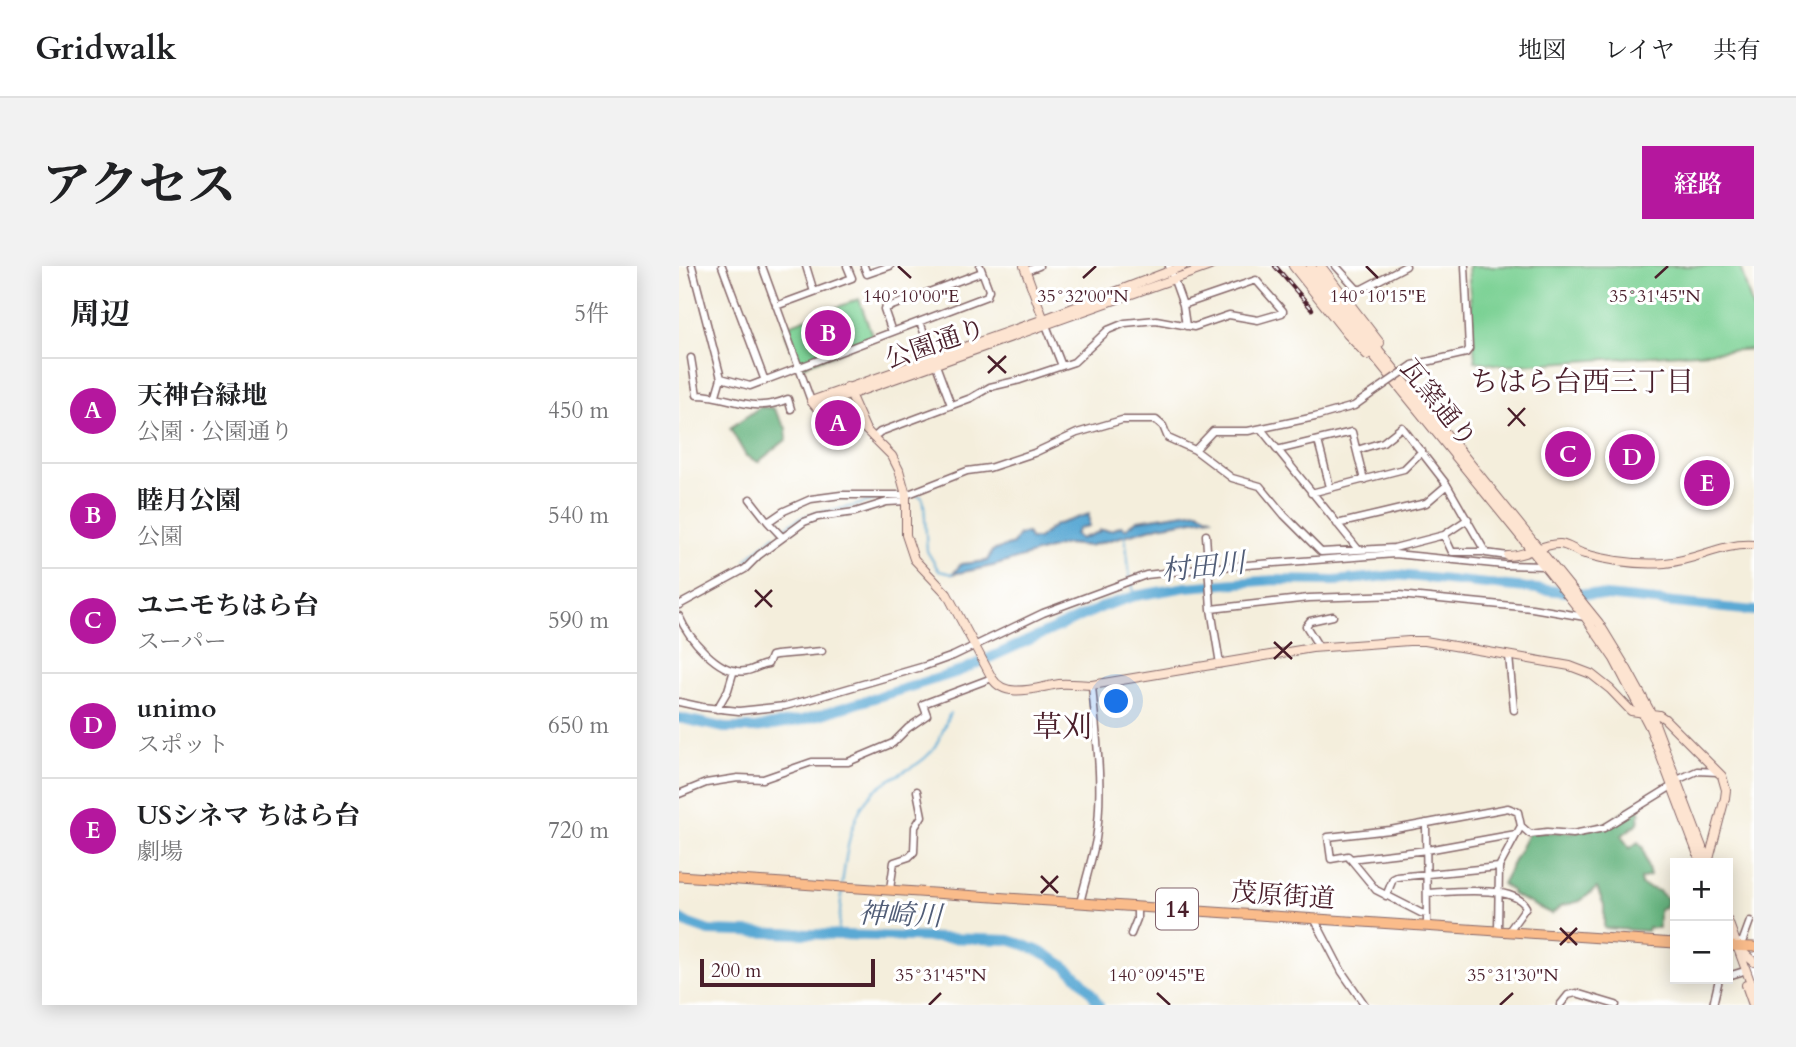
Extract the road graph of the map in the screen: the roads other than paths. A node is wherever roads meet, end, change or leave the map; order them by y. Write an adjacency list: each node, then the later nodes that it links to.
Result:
1 (692, 266): 33 (street)
2 (722, 266): 34 (street)
3 (762, 266): 23 (street)
4 (806, 266): 21 (street)
5 (847, 266): 21 (street)
6 (864, 266): 7 (street)
7 (890, 266)
8 (1039, 266): 18 (street)
9 (1183, 266): 20 (street, 公園通り)
10 (1210, 266): 20 (street, 公園通り)
11 (1293, 266): 32 (street)
12 (1301, 266): 32 (street, 瓦窯通り)
13 (1311, 266): 32 (street, 瓦窯通り)
14 (1321, 266): 32 (street)
15 (1336, 266): 16 (street)
16 (1406, 266)
17 (1464, 266): 40 (street, bridge)
18 (1025, 268): 25 (street)
19 (981, 269): 24 (street); 27 (street)
20 (1170, 271): 22 (street); 25 (street, 公園通り)
21 (814, 292): 23 (street)
22 (1183, 305): 26 (street); 26 (street)
23 (776, 306): 31 (street)
24 (920, 322): 27 (street); 29 (street)
25 (1045, 322): 29 (street, 公園通り); 30 (street)
26 (1186, 326): 30 (street)
27 (892, 332): 31 (street)
28 (691, 358): 36 (street)
29 (934, 361): 35 (street, 公園通り); 38 (street)
30 (1062, 366): 38 (street)
31 (799, 368): 34 (street); 37 (street)
32 (1393, 374): 61 (street, 瓦窯通り)
33 (720, 378): 34 (street); 36 (street)
34 (765, 381)
35 (849, 391): 37 (street, 公園通り); 41 (street)
36 (716, 395): 39 (street)
37 (811, 401)
38 (951, 405): 41 (street)
39 (791, 409)
40 (1261, 429): 43 (street); 44 (street)
41 (873, 438): 51 (street)
42 (1318, 441): 44 (street); 45 (street); 49 (street)
43 (1195, 450): 51 (street); 60 (street)
44 (1277, 450): 50 (street)
45 (1357, 450): 46 (street); 47 (street)
46 (1422, 451): 47 (street); 48 (street)
47 (1364, 480): 49 (street)
48 (1447, 485): 53 (street); 55 (street)
49 (1330, 487): 50 (street)
50 (1311, 493): 55 (street)
51 (906, 498): 54 (street); 58 (street); 71 (street)
52 (750, 499): 54 (street)
53 (1468, 519): 57 (street); 62 (street)
54 (768, 522): 58 (street)
55 (1337, 524): 60 (street)
56 (1206, 535): 65 (street)
57 (1444, 535): 60 (street); 62 (street)
58 (782, 537): 66 (street)
59 (1754, 545): 61 (street)
60 (1357, 548)
61 (1536, 550): 63 (street); 64 (street, 瓦窯通り)
62 (1486, 552): 63 (street)
63 (1508, 556)
64 (1548, 566): 65 (street); 68 (street, 瓦窯通り)
65 (1208, 568): 67 (street); 71 (street)
66 (679, 604)
67 (1211, 609): 68 (street); 75 (street)
68 (1588, 615): 82 (street)
69 (679, 616): 76 (street)
70 (1333, 616): 72 (street)
71 (974, 645): 77 (street); 80 (street)
72 (1318, 647): 74 (street); 75 (street)
73 (821, 651): 76 (street)
74 (1509, 656): 81 (street); 82 (street)
75 (1220, 664): 78 (street)
76 (734, 670): 80 (street)
77 (992, 678): 78 (street); 86 (street)
78 (1092, 685): 102 (street)
79 (679, 702): 80 (street)
80 (717, 709)
81 (1514, 710)
82 (1647, 713): 83 (street); 84 (street)
83 (1718, 772): 84 (street); 93 (street)
84 (1675, 783): 88 (street); 91 (street); 92 (street)
85 (916, 791): 98 (street)
86 (679, 794)
87 (1426, 823): 88 (street); 90 (street); 94 (street)
88 (1521, 826): 89 (street)
89 (1516, 834): 90 (street); 95 (street)
90 (1427, 850): 94 (street); 97 (street)
91 (1699, 858)
92 (1706, 858)
93 (1710, 858)
94 (1350, 859): 101 (street)
95 (1499, 867): 97 (street); 99 (street)
96 (679, 876): 98 (main road, 茂原街道 / 14)
97 (1427, 876): 100 (street); 101 (street)
98 (890, 889): 102 (main road, 茂原街道 / 14)
99 (1499, 892): 100 (street); 108 (street); 109 (street)
100 (1427, 893): 104 (street)
101 (1386, 896): 104 (street)
102 (1080, 903): 103 (main road, 茂原街道 / 14)
103 (1137, 907): 105 (main road, 茂原街道 / 14); 110 (street)
104 (1427, 914): 106 (street)
105 (1317, 919): 106 (main road, 茂原街道 / 14); 123 (street)
106 (1427, 925): 108 (main road, 茂原街道 / 14)
107 (1750, 926): 112 (street)
108 (1498, 930): 109 (main road, 茂原街道 / 14)
109 (1509, 931): 111 (main road, 茂原街道 / 14)
110 (1131, 934)
111 (1670, 943)
112 (1733, 943)
113 (1733, 944): 115 (main road)
114 (1733, 946): 118 (street)
115 (1754, 947)
116 (1733, 948): 122 (street)
117 (1733, 950): 119 (street)
118 (1754, 962)
119 (1741, 972): 120 (street); 127 (street)
120 (1733, 974)
121 (1717, 984): 126 (street)
122 (1754, 992)
123 (1365, 1005)
124 (1560, 1005): 125 (street)
125 (1616, 1005)
126 (1713, 1005)
127 (1753, 1005)

